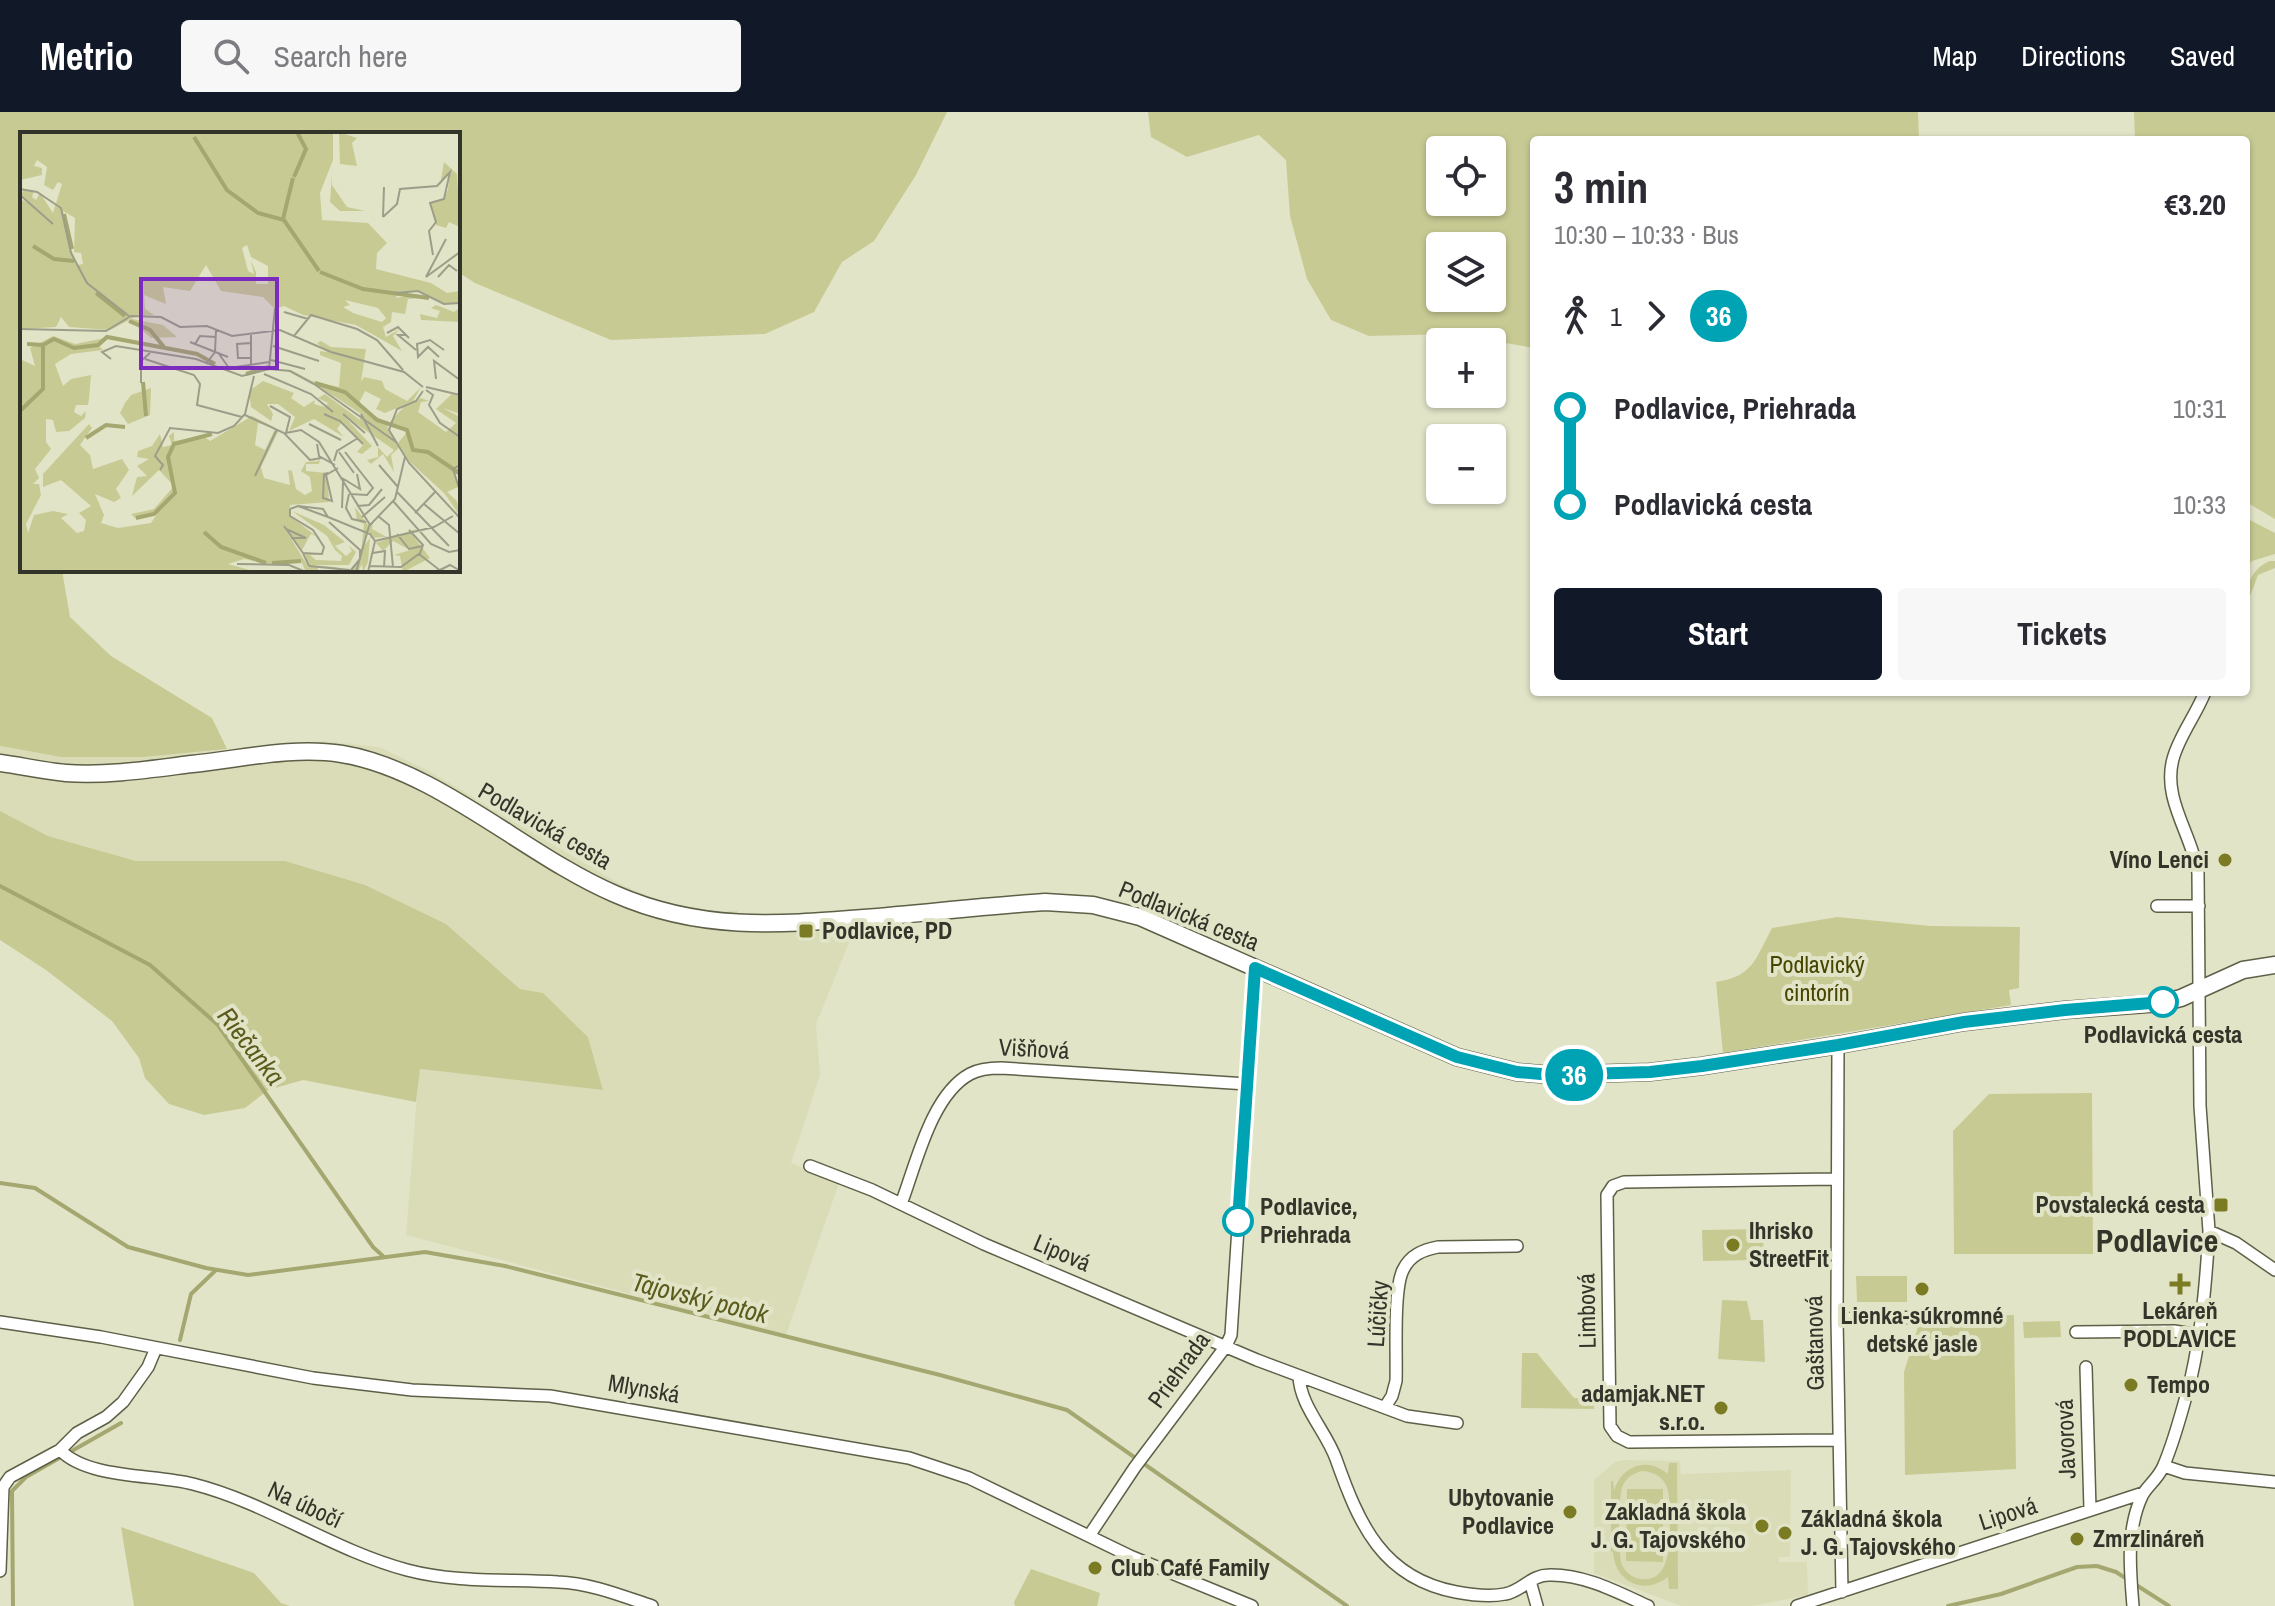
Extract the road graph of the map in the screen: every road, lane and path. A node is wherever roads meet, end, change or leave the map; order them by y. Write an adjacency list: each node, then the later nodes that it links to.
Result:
1 (2203, 696): 4 (street)
2 (0, 763): 6 (main road, Podlavická cesta)
3 (2157, 906): 4 (street)
4 (2199, 906): 7 (street)
5 (2275, 965): 7 (main road, Podlavická cesta)
6 (1255, 968): 8 (main road, Podlavická cesta); 9 (street, Priehrada)
7 (2200, 988): 8 (main road, Podlavická cesta); 13 (street)
8 (1838, 1045): 11 (street, Gaštanová)
9 (1247, 1084): 12 (street, Višňová); 21 (street, Priehrada)
10 (810, 1166): 12 (street, Lipová)
11 (1837, 1179): 17 (street, Gaštanová); 27 (street, Limbová)
12 (901, 1204): 21 (street, Lipová)
13 (2209, 1231): 15 (street); 20 (street)
14 (1517, 1246): 25 (street, Lúčičky)
15 (2275, 1270)
16 (1985, 1316): 17 (street)
17 (1837, 1319): 27 (street, Gaštanová)
18 (0, 1322): 22 (street, Mlynská)
19 (2076, 1332): 20 (street)
20 (2199, 1335): 29 (street)
21 (1226, 1346): 24 (street, Lipová); 33 (street, Priehrada)
22 (156, 1348): 28 (street); 33 (street, Mlynská)
23 (2086, 1367): 32 (street, Javorová)
24 (1299, 1376): 25 (street, Lipová); 35 (street)
25 (1385, 1407): 26 (street)
26 (1457, 1423)
27 (1838, 1440): 36 (street, Gaštanová)
28 (63, 1453): 34 (street); 38 (street, Na úbočí)
29 (2164, 1466): 30 (street); 31 (street)
30 (2275, 1482)
31 (2143, 1493): 32 (street, Lipová); 37 (street)
32 (2090, 1510): 36 (street, Lipová)
33 (1089, 1536): 39 (street, Mlynská)
34 (0, 1571)
35 (1530, 1581): 40 (street); 41 (street)
36 (1842, 1592): 42 (street, Lipová)
37 (2132, 1600)
38 (652, 1606)
39 (1252, 1606)
40 (1537, 1606)
41 (1648, 1606)
42 (1797, 1606)

